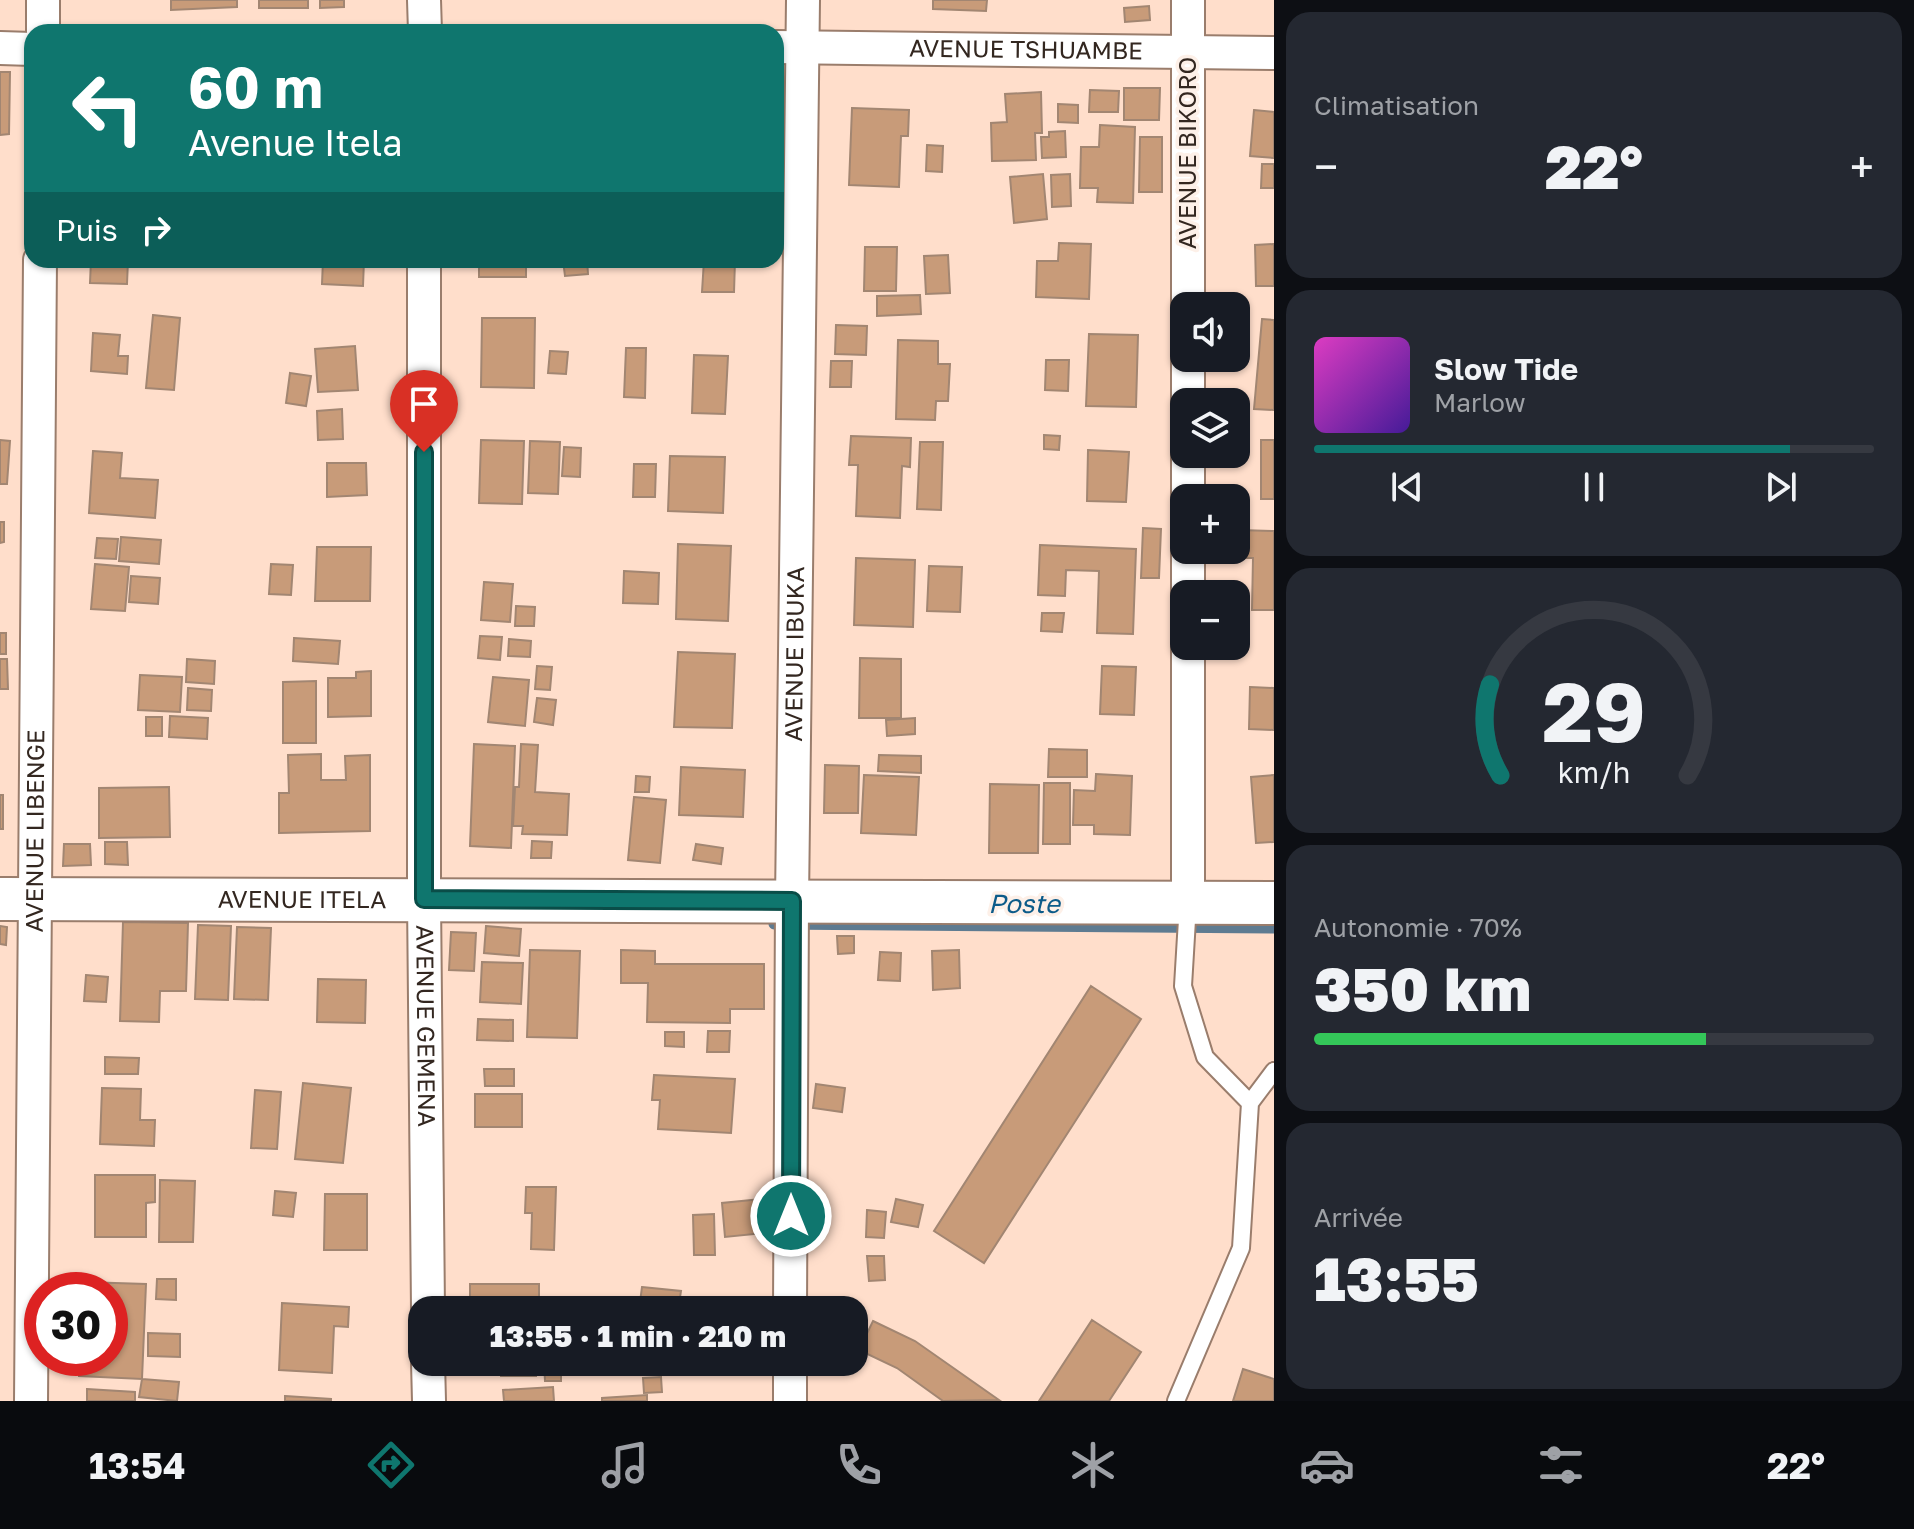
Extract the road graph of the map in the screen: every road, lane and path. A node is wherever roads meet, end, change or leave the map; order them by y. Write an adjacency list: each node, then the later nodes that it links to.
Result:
1 (43, 0): 5 (street)
2 (424, 0): 6 (street)
3 (803, 0): 7 (street, AVENUE IBUKA)
4 (1188, 0): 10 (street, AVENUE BIKORO)
5 (43, 24)
6 (425, 24)
7 (790, 47): 10 (street, AVENUE TSHUAMBE); 18 (street, AVENUE IBUKA)
8 (0, 48): 9 (street)
9 (24, 49)
10 (1188, 51): 11 (street, AVENUE TSHUAMBE); 14 (street, AVENUE BIKORO)
11 (1274, 53)
12 (40, 268): 16 (street, AVENUE LIBENGE)
13 (424, 268): 17 (street, AVENUE GEMENA)
14 (1188, 292)
15 (1188, 660): 19 (street)
16 (17, 899): 17 (street, AVENUE ITELA); 27 (street, AVENUE LIBENGE)
17 (424, 899): 18 (street, AVENUE ITELA); 23 (street, AVENUE GEMENA)
18 (792, 901): 19 (street, AVENUE ITELA); 24 (street, AVENUE IBUKA)
19 (1188, 903): 20 (street, AVENUE ITELA); 22 (lane)
20 (1274, 903)
21 (1274, 1071): 22 (lane)
22 (1250, 1103): 30 (lane)
23 (428, 1296)
24 (790, 1296)
25 (428, 1376): 28 (street)
26 (790, 1376): 29 (street)
27 (31, 1401)
28 (429, 1401)
29 (790, 1401)
30 (1176, 1401)

